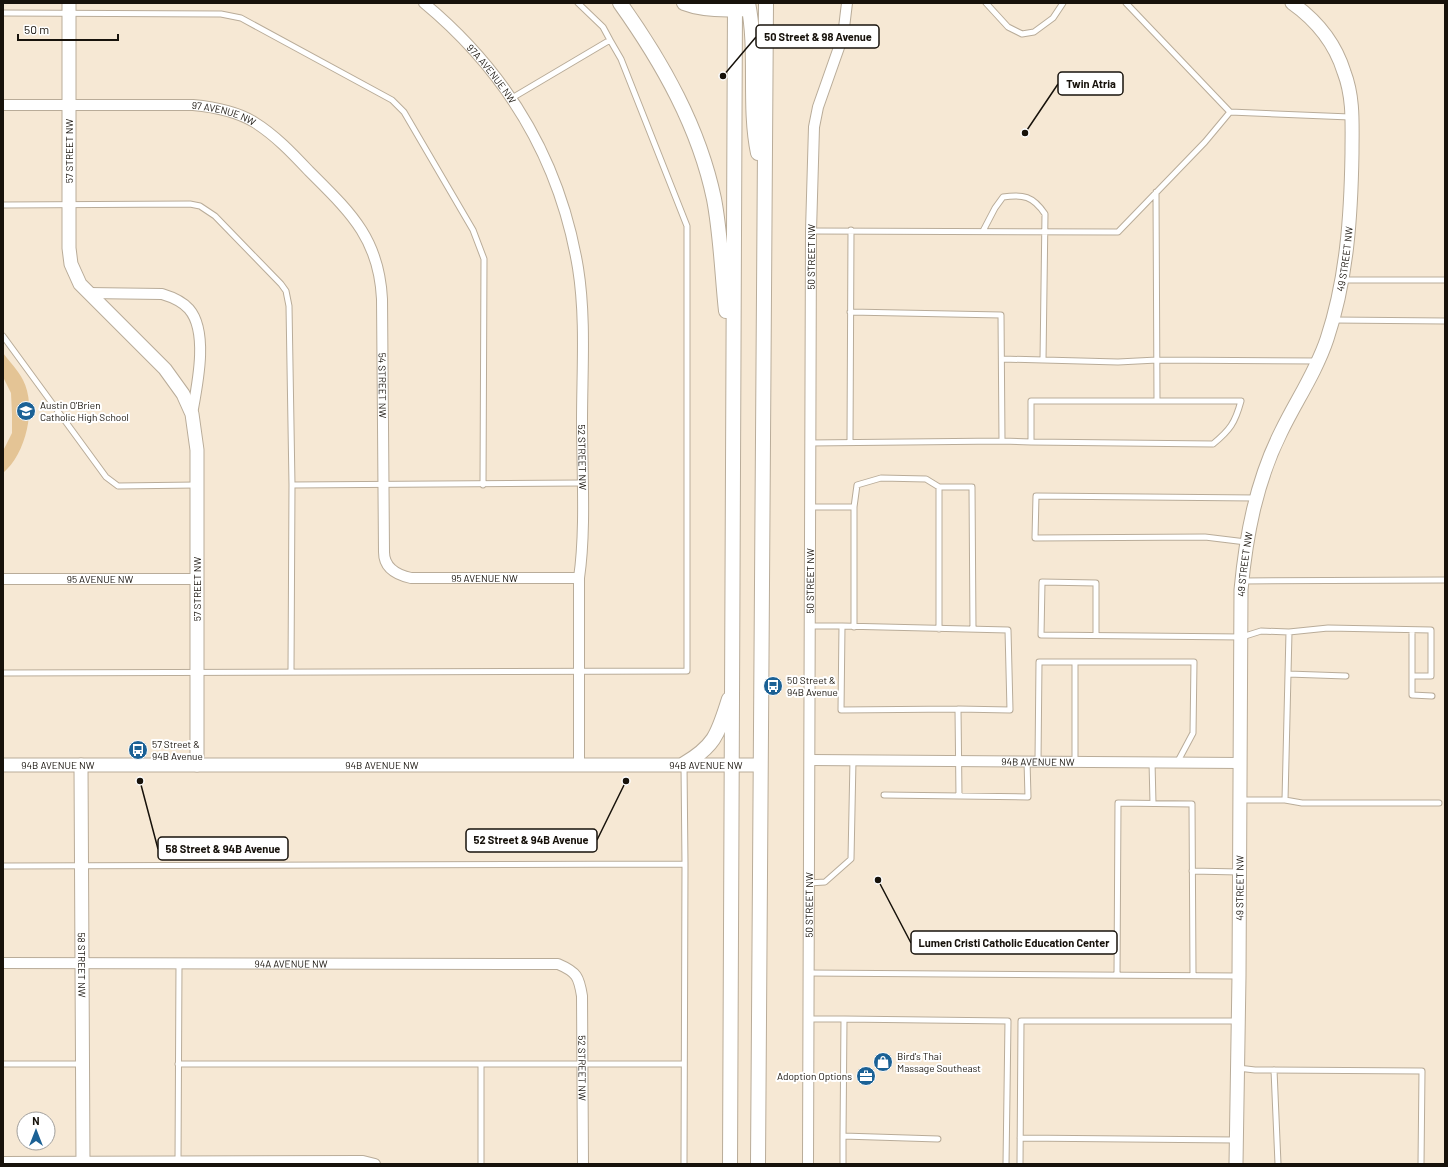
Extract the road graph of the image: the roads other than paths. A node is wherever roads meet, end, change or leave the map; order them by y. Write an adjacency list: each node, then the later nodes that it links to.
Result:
1 (424, 3): 16 (street, 97A AVENUE NW)
2 (578, 3): 15 (lane)
3 (620, 3): 42 (main road)
4 (684, 3): 12 (main road)
5 (766, 3): 22 (main road)
6 (847, 3): 28 (street, 50 STREET NW)
7 (986, 3): 8 (lane)
8 (1063, 3)
9 (1126, 3): 19 (lane)
10 (1292, 3): 20 (street, 49 STREET NW)
11 (753, 5): 12 (main road); 22 (main road)
12 (735, 6): 42 (main road)
13 (69, 8): 14 (lane); 18 (street, 57 STREET NW); 50 (lane)
14 (3, 13)
15 (610, 40): 16 (lane); 76 (lane)
16 (512, 98): 21 (street, 97A AVENUE NW)
17 (3, 105): 18 (street, 97 AVENUE NW)
18 (68, 105): 24 (street, 57 STREET NW); 26 (street, 97 AVENUE NW)
19 (1230, 112): 20 (lane); 23 (lane)
20 (1352, 117): 31 (street, 49 STREET NW)
21 (545, 156): 49 (street, 52 STREET NW)
22 (763, 181): 97 (main road)
23 (1156, 192): 30 (lane); 40 (lane)
24 (69, 204): 25 (lane); 33 (street, 57 STREET NW); 52 (lane)
25 (3, 205)
26 (345, 207): 53 (street, 54 STREET NW)
27 (851, 230): 28 (lane); 29 (lane); 34 (lane)
28 (811, 231): 48 (street, 50 STREET NW)
29 (983, 231): 30 (lane); 30 (lane)
30 (1044, 232): 39 (lane)
31 (1342, 280): 32 (lane); 35 (street, 49 STREET NW)
32 (1445, 280)
33 (88, 293): 44 (street, 57 STREET NW); 44 (street, 57 STREET NW)
34 (850, 312): 38 (lane); 46 (lane)
35 (1333, 320): 36 (lane); 41 (street, 49 STREET NW)
36 (1445, 321)
37 (3, 336): 51 (lane)
38 (1003, 359): 39 (lane); 45 (lane)
39 (1043, 360): 40 (lane)
40 (1157, 360): 41 (lane); 43 (lane)
41 (1318, 361): 55 (street, 49 STREET NW)
42 (734, 391): 82 (main road)
43 (1157, 401): 47 (lane); 47 (lane)
44 (192, 414): 51 (street, 57 STREET NW)
45 (1002, 441): 46 (lane); 47 (lane)
46 (850, 442): 48 (lane)
47 (1031, 442)
48 (810, 443): 56 (street, 50 STREET NW)
49 (582, 483): 50 (lane); 60 (street, 52 STREET NW)
50 (483, 484): 53 (lane)
51 (197, 485): 62 (street, 57 STREET NW)
52 (292, 485): 53 (lane); 75 (lane)
53 (383, 485): 59 (street, 54 STREET NW)
54 (939, 487): 57 (lane); 68 (lane); 69 (lane)
55 (1256, 498): 58 (street, 49 STREET NW); 58 (lane)
56 (810, 507): 57 (lane); 65 (street, 50 STREET NW)
57 (854, 507): 67 (lane)
58 (1247, 542): 64 (street, 49 STREET NW)
59 (392, 570): 60 (street, 95 AVENUE NW)
60 (579, 578): 76 (street, 52 STREET NW)
61 (3, 580): 62 (street, 95 AVENUE NW)
62 (197, 580): 77 (street, 57 STREET NW)
63 (1445, 580): 64 (lane)
64 (1242, 581): 73 (street, 49 STREET NW)
65 (810, 626): 66 (lane); 85 (street, 50 STREET NW)
66 (842, 626): 67 (lane); 84 (lane)
67 (854, 626): 68 (lane)
68 (939, 628): 69 (lane)
69 (973, 629): 84 (lane)
70 (1412, 630): 71 (lane); 81 (lane); 81 (lane)
71 (1289, 632): 73 (lane); 79 (lane)
72 (1096, 634): 72 (lane); 73 (lane)
73 (1242, 637): 93 (street, 49 STREET NW)
74 (1076, 662): 89 (lane); 90 (lane); 92 (lane)
75 (291, 671): 76 (lane); 77 (lane)
76 (579, 671): 94 (street, 52 STREET NW)
77 (198, 672): 78 (lane); 100 (street, 57 STREET NW)
78 (3, 673)
79 (1288, 674): 80 (lane); 104 (lane)
80 (1346, 676)
81 (1412, 676): 83 (lane)
82 (733, 690): 95 (main road); 96 (main road)
83 (1432, 696)
84 (958, 709): 87 (lane)
85 (810, 760): 86 (street, 94B AVENUE NW); 112 (street, 50 STREET NW)
86 (853, 760): 87 (street, 94B AVENUE NW); 112 (lane)
87 (958, 761): 88 (street, 94B AVENUE NW); 102 (lane)
88 (1027, 761): 89 (street, 94B AVENUE NW); 102 (lane)
89 (1038, 761): 90 (street, 94B AVENUE NW)
90 (1076, 762): 91 (street, 94B AVENUE NW)
91 (1152, 762): 92 (street, 94B AVENUE NW); 105 (lane)
92 (1177, 762): 93 (street, 94B AVENUE NW)
93 (1241, 763): 103 (street, 49 STREET NW)
94 (579, 764): 95 (street, 94B AVENUE NW); 100 (street, 94B AVENUE NW)
95 (684, 764): 96 (street, 94B AVENUE NW); 107 (lane)
96 (733, 764): 97 (street, 94B AVENUE NW); 144 (main road)
97 (760, 764): 145 (main road)
98 (3, 765): 99 (street, 94B AVENUE NW)
99 (81, 765): 100 (street, 94B AVENUE NW); 109 (street, 58 STREET NW)
100 (197, 765)
101 (884, 795): 102 (lane)
102 (959, 796)
103 (1241, 800): 104 (lane); 111 (street, 49 STREET NW)
104 (1285, 800): 106 (lane)
105 (1153, 803): 110 (lane); 118 (lane)
106 (1439, 803)
107 (685, 864): 109 (lane); 128 (lane)
108 (3, 866): 109 (lane)
109 (82, 866): 114 (street, 58 STREET NW)
110 (1192, 871): 111 (lane); 119 (lane)
111 (1240, 872): 120 (street, 49 STREET NW)
112 (809, 883): 116 (street, 50 STREET NW)
113 (3, 963): 114 (street, 94A AVENUE NW)
114 (82, 963): 115 (street, 94A AVENUE NW); 125 (street, 58 STREET NW)
115 (179, 963): 117 (street, 94A AVENUE NW); 126 (lane)
116 (808, 973): 118 (lane); 121 (street, 50 STREET NW)
117 (575, 974): 127 (street, 52 STREET NW)
118 (1117, 975): 119 (lane)
119 (1193, 975): 120 (lane)
120 (1239, 976): 123 (street, 49 STREET NW)
121 (807, 1019): 122 (lane); 146 (street, 50 STREET NW)
122 (844, 1019): 132 (lane); 148 (lane)
123 (1238, 1021): 130 (street, 49 STREET NW); 133 (lane)
124 (3, 1064): 125 (lane)
125 (83, 1064): 138 (street, 58 STREET NW)
126 (178, 1064): 129 (lane); 139 (lane)
127 (583, 1064): 128 (lane); 129 (lane); 142 (street, 52 STREET NW)
128 (684, 1064): 143 (lane)
129 (481, 1065): 141 (lane)
130 (1236, 1067): 131 (lane); 135 (street, 49 STREET NW)
131 (1274, 1070): 151 (lane); 152 (lane)
132 (843, 1136): 134 (lane); 147 (lane)
133 (1020, 1138): 135 (lane); 149 (lane)
134 (938, 1139)
135 (1236, 1140): 150 (street, 49 STREET NW)
136 (3, 1162): 138 (street)
137 (277, 1162): 139 (street); 140 (street)
138 (82, 1163): 139 (street)
139 (178, 1163)
140 (375, 1164)
141 (481, 1164)
142 (583, 1164)
143 (684, 1164)
144 (730, 1164)
145 (758, 1164)
146 (808, 1164)
147 (843, 1164)
148 (1006, 1164)
149 (1020, 1164)
150 (1236, 1164)
151 (1278, 1164)
152 (1421, 1164)

